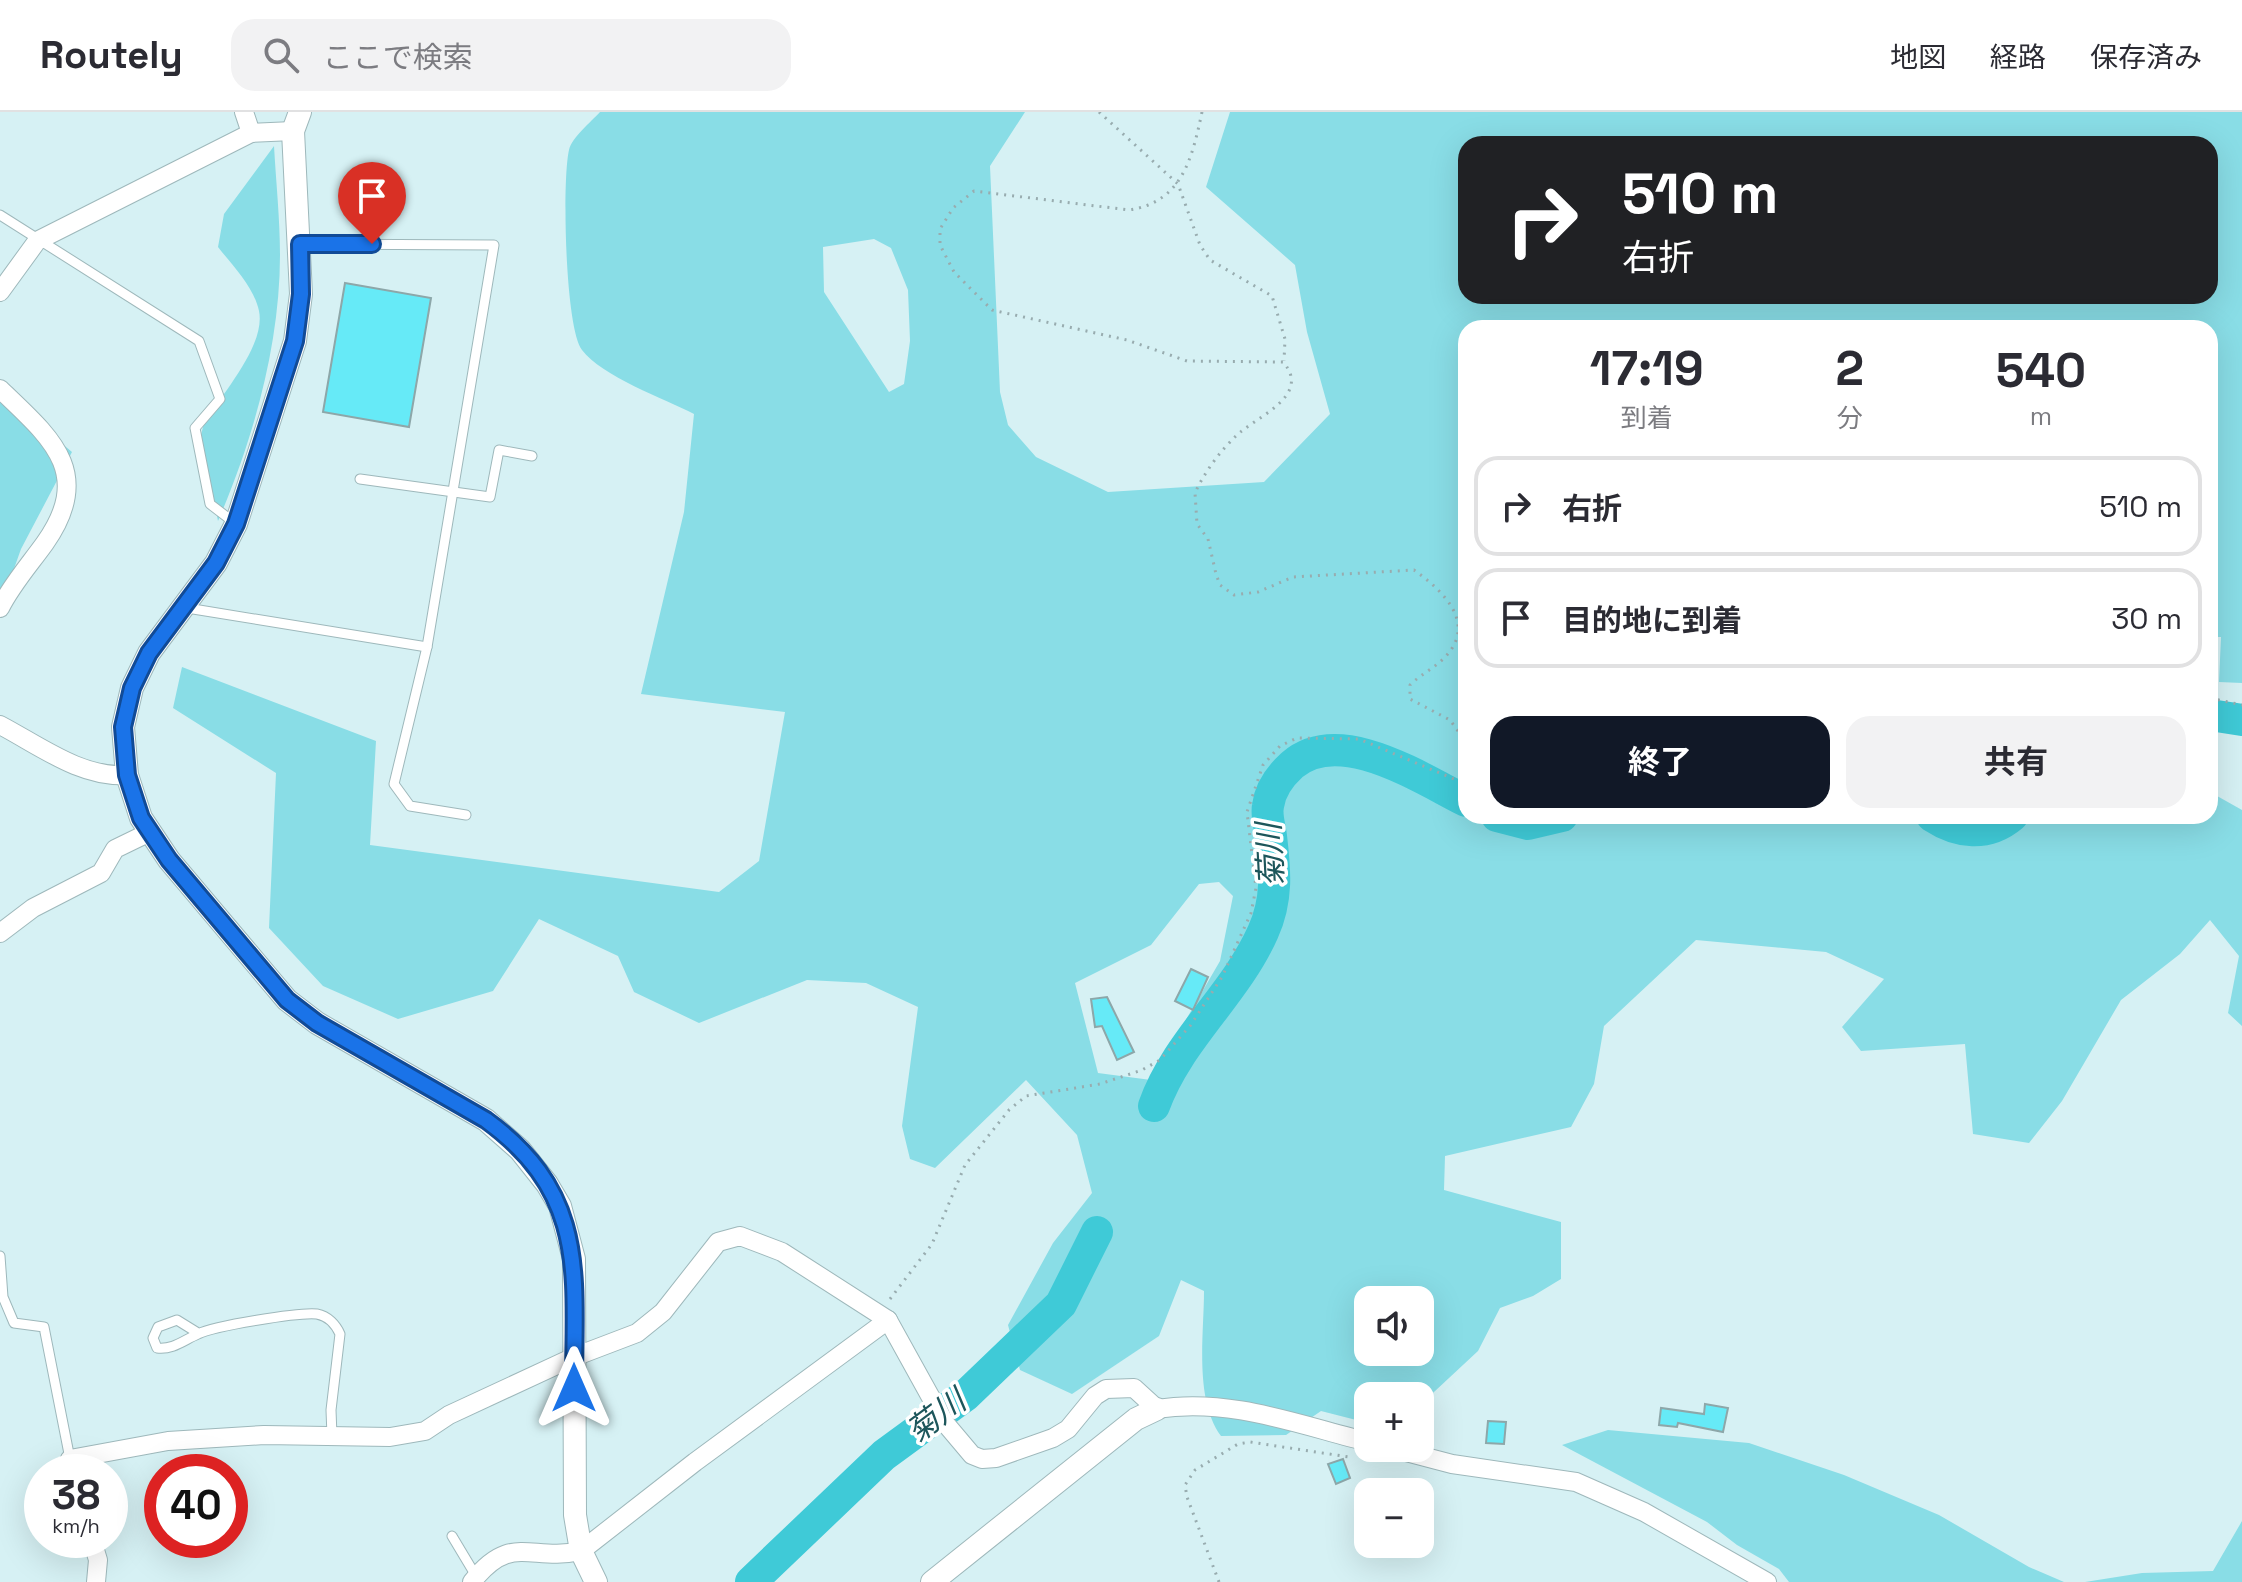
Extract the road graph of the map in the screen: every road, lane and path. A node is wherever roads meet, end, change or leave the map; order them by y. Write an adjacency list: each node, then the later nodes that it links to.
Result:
1 (244, 112): 5 (street)
2 (1099, 112): 6 (path)
3 (1202, 112): 6 (path)
4 (297, 122): 5 (street); 9 (street)
5 (251, 133): 8 (street)
6 (1178, 184): 11 (path); 11 (path)
7 (0, 215): 8 (lane)
8 (37, 241): 10 (street); 16 (lane)
9 (300, 244): 15 (lane); 16 (street)
10 (0, 292)
11 (1283, 362): 20 (path)
12 (0, 389): 18 (street)
13 (532, 456): 15 (lane)
14 (360, 479): 15 (lane)
15 (453, 492): 21 (lane)
16 (236, 524): 17 (street)
17 (183, 607): 21 (lane); 26 (street)
18 (0, 608)
19 (1458, 629): 25 (path)
20 (1458, 629)
21 (427, 647): 28 (lane)
22 (2218, 700): 23 (path)
23 (2242, 705)
24 (0, 725): 26 (street)
25 (1458, 731)
26 (127, 775): 29 (street)
27 (1458, 781): 32 (path)
28 (466, 815)
29 (150, 832): 30 (street); 34 (street)
30 (0, 933)
31 (0, 1256): 38 (lane)
32 (884, 1317): 34 (street); 35 (street); 43 (street)
33 (198, 1333): 33 (lane); 36 (lane)
34 (574, 1357): 36 (street); 43 (street)
35 (1157, 1409): 37 (street); 48 (street)
36 (332, 1436): 39 (street)
37 (1354, 1438)
38 (70, 1454)
39 (116, 1454)
40 (1354, 1458): 49 (path)
41 (1434, 1459): 50 (street)
42 (452, 1536): 45 (lane)
43 (581, 1551): 45 (street); 47 (street)
44 (97, 1558): 46 (street)
45 (474, 1579)
46 (96, 1582)
47 (596, 1582)
48 (932, 1582)
49 (1219, 1582)
50 (1767, 1582)

